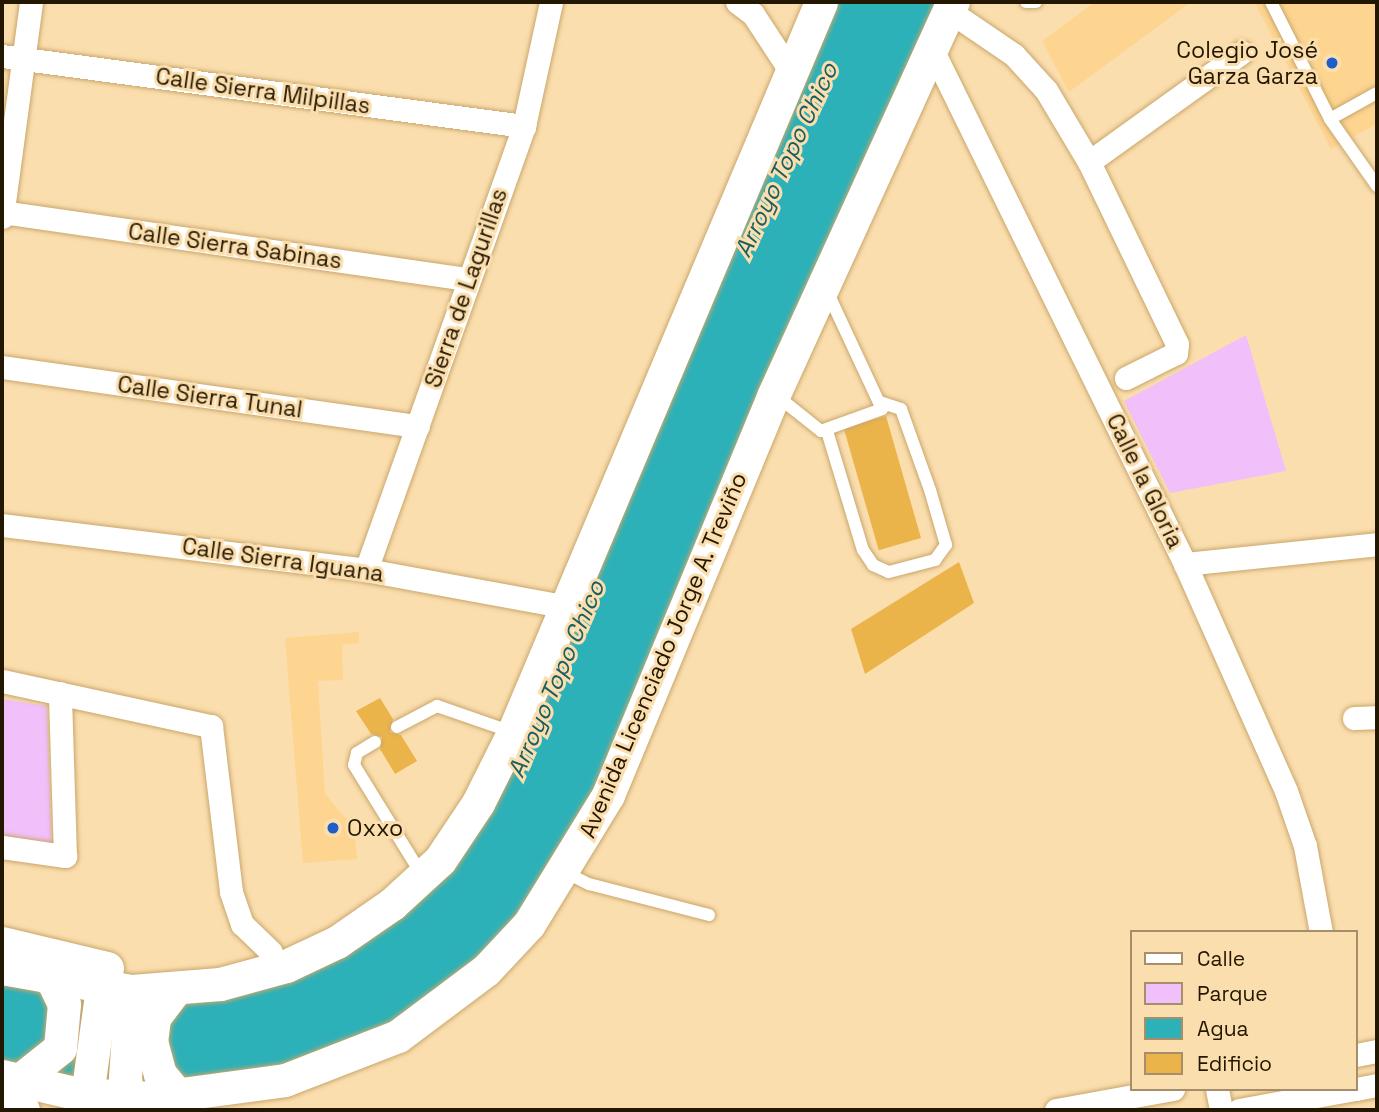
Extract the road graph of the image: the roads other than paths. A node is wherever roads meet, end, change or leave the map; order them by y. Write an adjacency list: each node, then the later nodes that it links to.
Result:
1 (31, 2): 11 (street)
2 (551, 2): 15 (street, Sierra de Lagurillas)
3 (737, 2): 12 (street)
4 (821, 2): 12 (main road)
5 (1026, 2): 6 (lane)
6 (1035, 2)
7 (1272, 2): 14 (lane)
8 (951, 6): 9 (main road, Avenida Licenciado Jorge A. Treviño); 16 (street)
9 (930, 45): 20 (main road, Avenida Licenciado Jorge A. Treviño); 29 (street, Calle la Gloria)
10 (1242, 52): 16 (street)
11 (12, 57): 15 (street, Calle Sierra Milpillas); 18 (street)
12 (789, 69): 31 (main road)
13 (1377, 93): 14 (lane)
14 (1330, 119): 17 (lane)
15 (524, 126): 19 (street, Sierra de Lagurillas)
16 (1089, 162): 22 (street)
17 (1377, 186)
18 (2, 214): 19 (street, Calle Sierra Sabinas)
19 (468, 279): 25 (street, Sierra de Lagurillas)
20 (824, 283): 23 (main road, Avenida Licenciado Jorge A. Treviño); 24 (lane)
21 (2, 367): 25 (street, Calle Sierra Tunal)
22 (1126, 378)
23 (774, 394): 26 (lane); 40 (main road, Avenida Licenciado Jorge A. Treviño)
24 (882, 403): 26 (lane); 26 (lane)
25 (418, 426): 30 (street, Sierra de Lagurillas)
26 (827, 431)
27 (2, 525): 30 (street, Calle Sierra Iguana)
28 (1377, 544): 29 (street)
29 (1185, 564): 44 (street, Calle la Gloria)
30 (366, 570): 31 (street, Calle Sierra Iguana)
31 (563, 606): 37 (main road)
32 (2, 681): 33 (street)
33 (60, 693): 39 (street); 46 (street)
34 (1377, 717): 35 (street)
35 (1354, 718)
36 (397, 727): 37 (lane)
37 (513, 733): 41 (main road)
38 (375, 742): 41 (lane)
39 (2, 847)
40 (565, 872): 43 (lane); 58 (main road, Avenida Licenciado Jorge A. Treviño)
41 (424, 878): 42 (main road)
42 (392, 904): 46 (main road); 50 (main road)
43 (709, 915)
44 (1321, 930)
45 (2, 943): 46 (main road)
46 (271, 952)
47 (2, 968): 48 (main road)
48 (56, 985): 49 (main road); 54 (main road)
49 (116, 996): 50 (main road); 57 (main road); 59 (main road)
50 (168, 997): 58 (main road)
51 (1377, 1051): 52 (street)
52 (1358, 1055)
53 (1377, 1085): 60 (street)
54 (17, 1086): 57 (main road)
55 (1162, 1091): 61 (street)
56 (1217, 1091): 62 (street)
57 (88, 1093): 59 (main road)
58 (179, 1094): 59 (main road)
59 (127, 1095)
60 (1348, 1095): 63 (street)
61 (1056, 1110)
62 (1221, 1110)
63 (1239, 1110)

